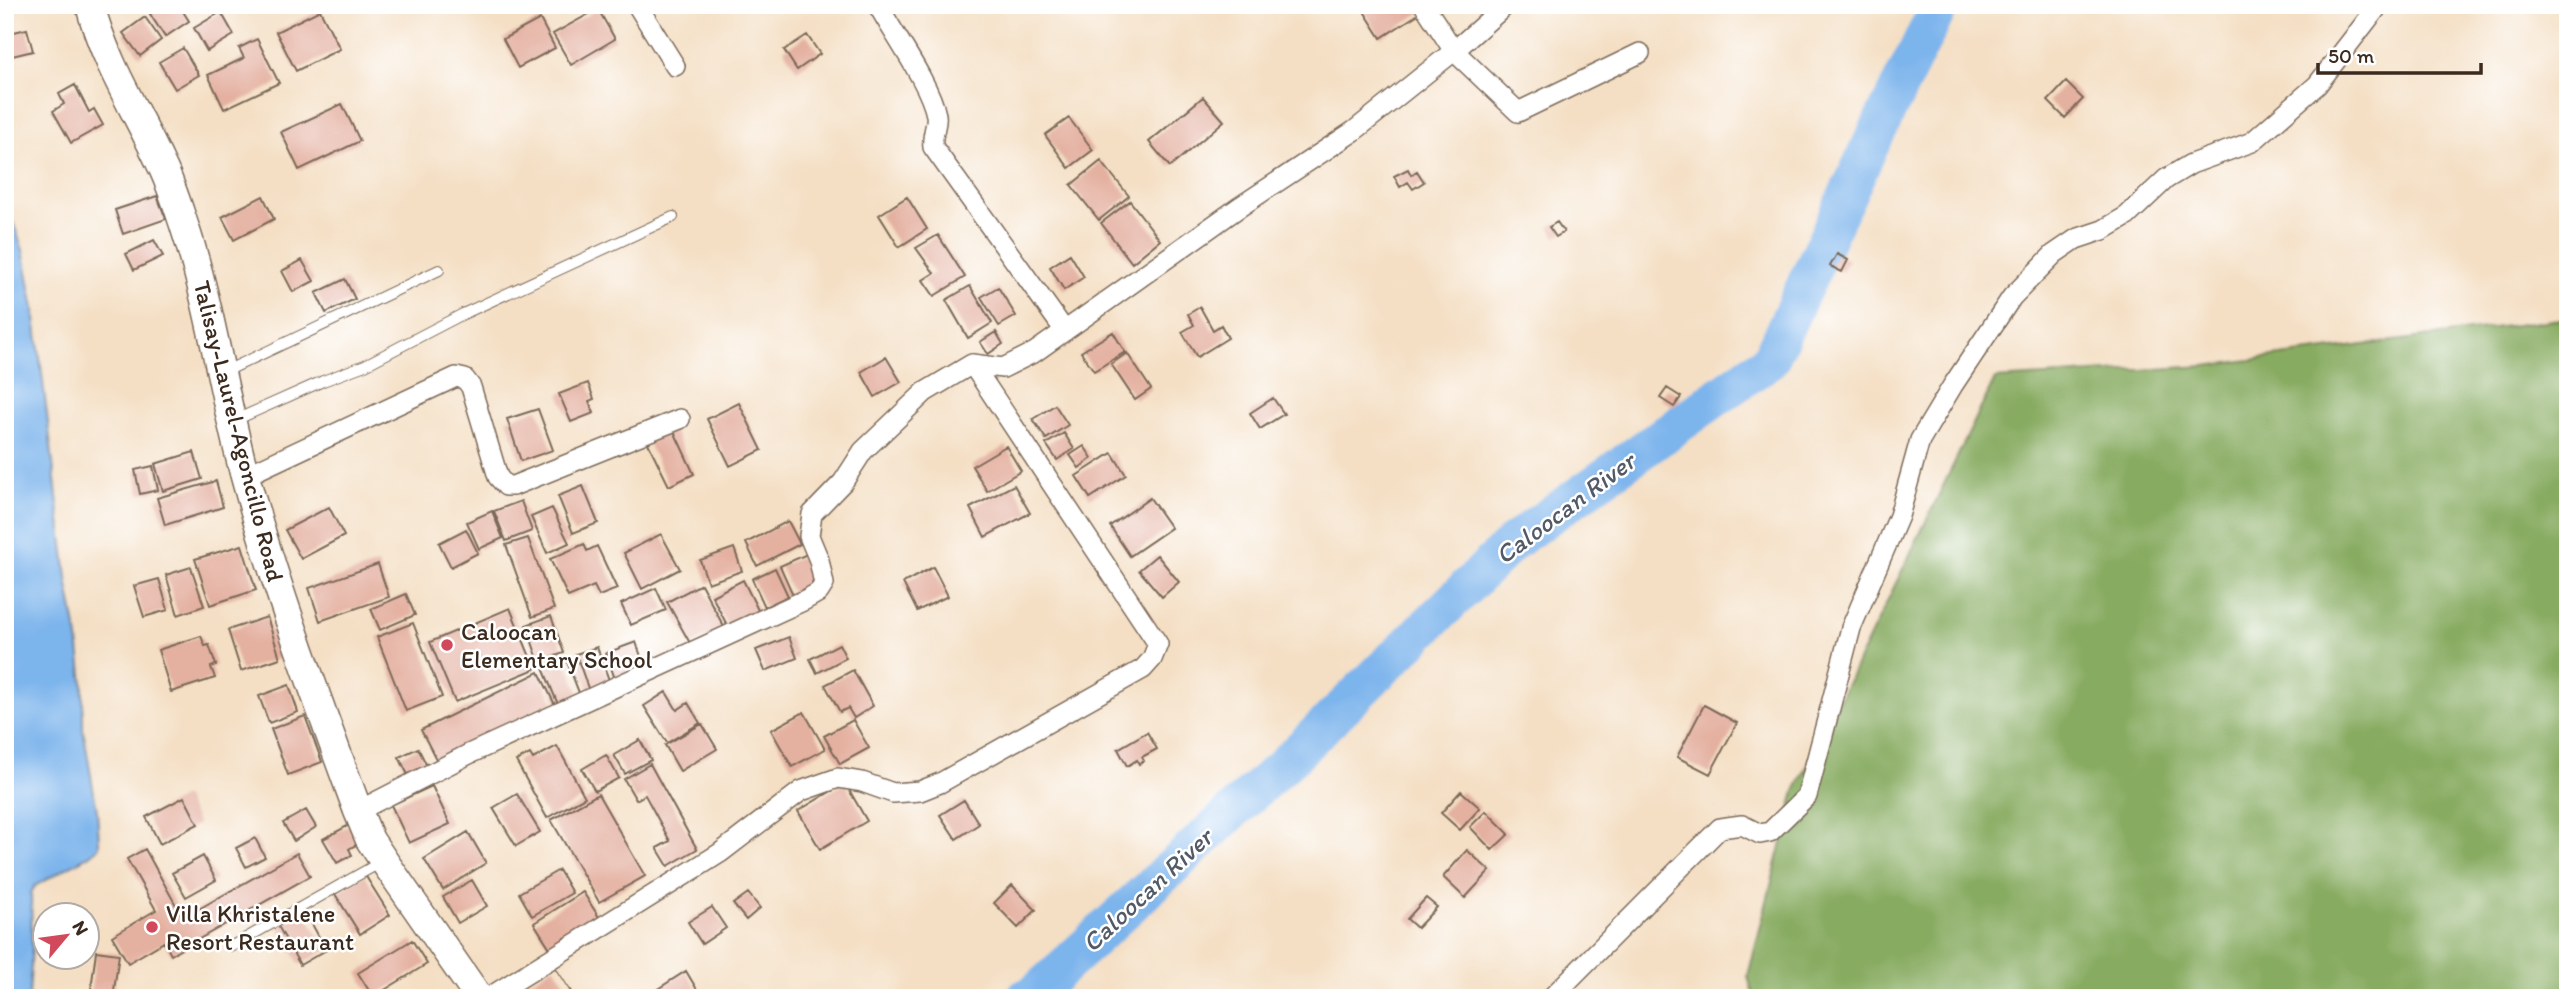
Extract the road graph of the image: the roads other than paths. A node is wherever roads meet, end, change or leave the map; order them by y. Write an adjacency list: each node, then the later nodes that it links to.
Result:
1 (90, 5): 14 (main road, Talisay-Laurel-Agoncillo Road)
2 (637, 5): 9 (street)
3 (878, 5): 12 (street)
4 (1424, 5): 7 (street)
5 (1506, 5): 7 (street)
6 (2379, 5): 23 (street)
7 (1454, 51): 8 (street); 12 (street)
8 (1640, 52)
9 (675, 66)
10 (673, 217): 16 (lane)
11 (439, 270): 14 (lane)
12 (1065, 331): 13 (street)
13 (972, 364): 18 (street); 22 (street)
14 (222, 373): 16 (main road, Talisay-Laurel-Agoncillo Road)
15 (680, 419): 17 (street)
16 (233, 421): 17 (main road, Talisay-Laurel-Agoncillo Road)
17 (245, 476): 18 (main road, Talisay-Laurel-Agoncillo Road)
18 (358, 811): 19 (main road, Talisay-Laurel-Agoncillo Road)
19 (384, 861): 20 (lane); 21 (main road, Talisay-Laurel-Agoncillo Road)
20 (232, 946)
21 (479, 998)
22 (488, 998)
23 (1551, 998)

